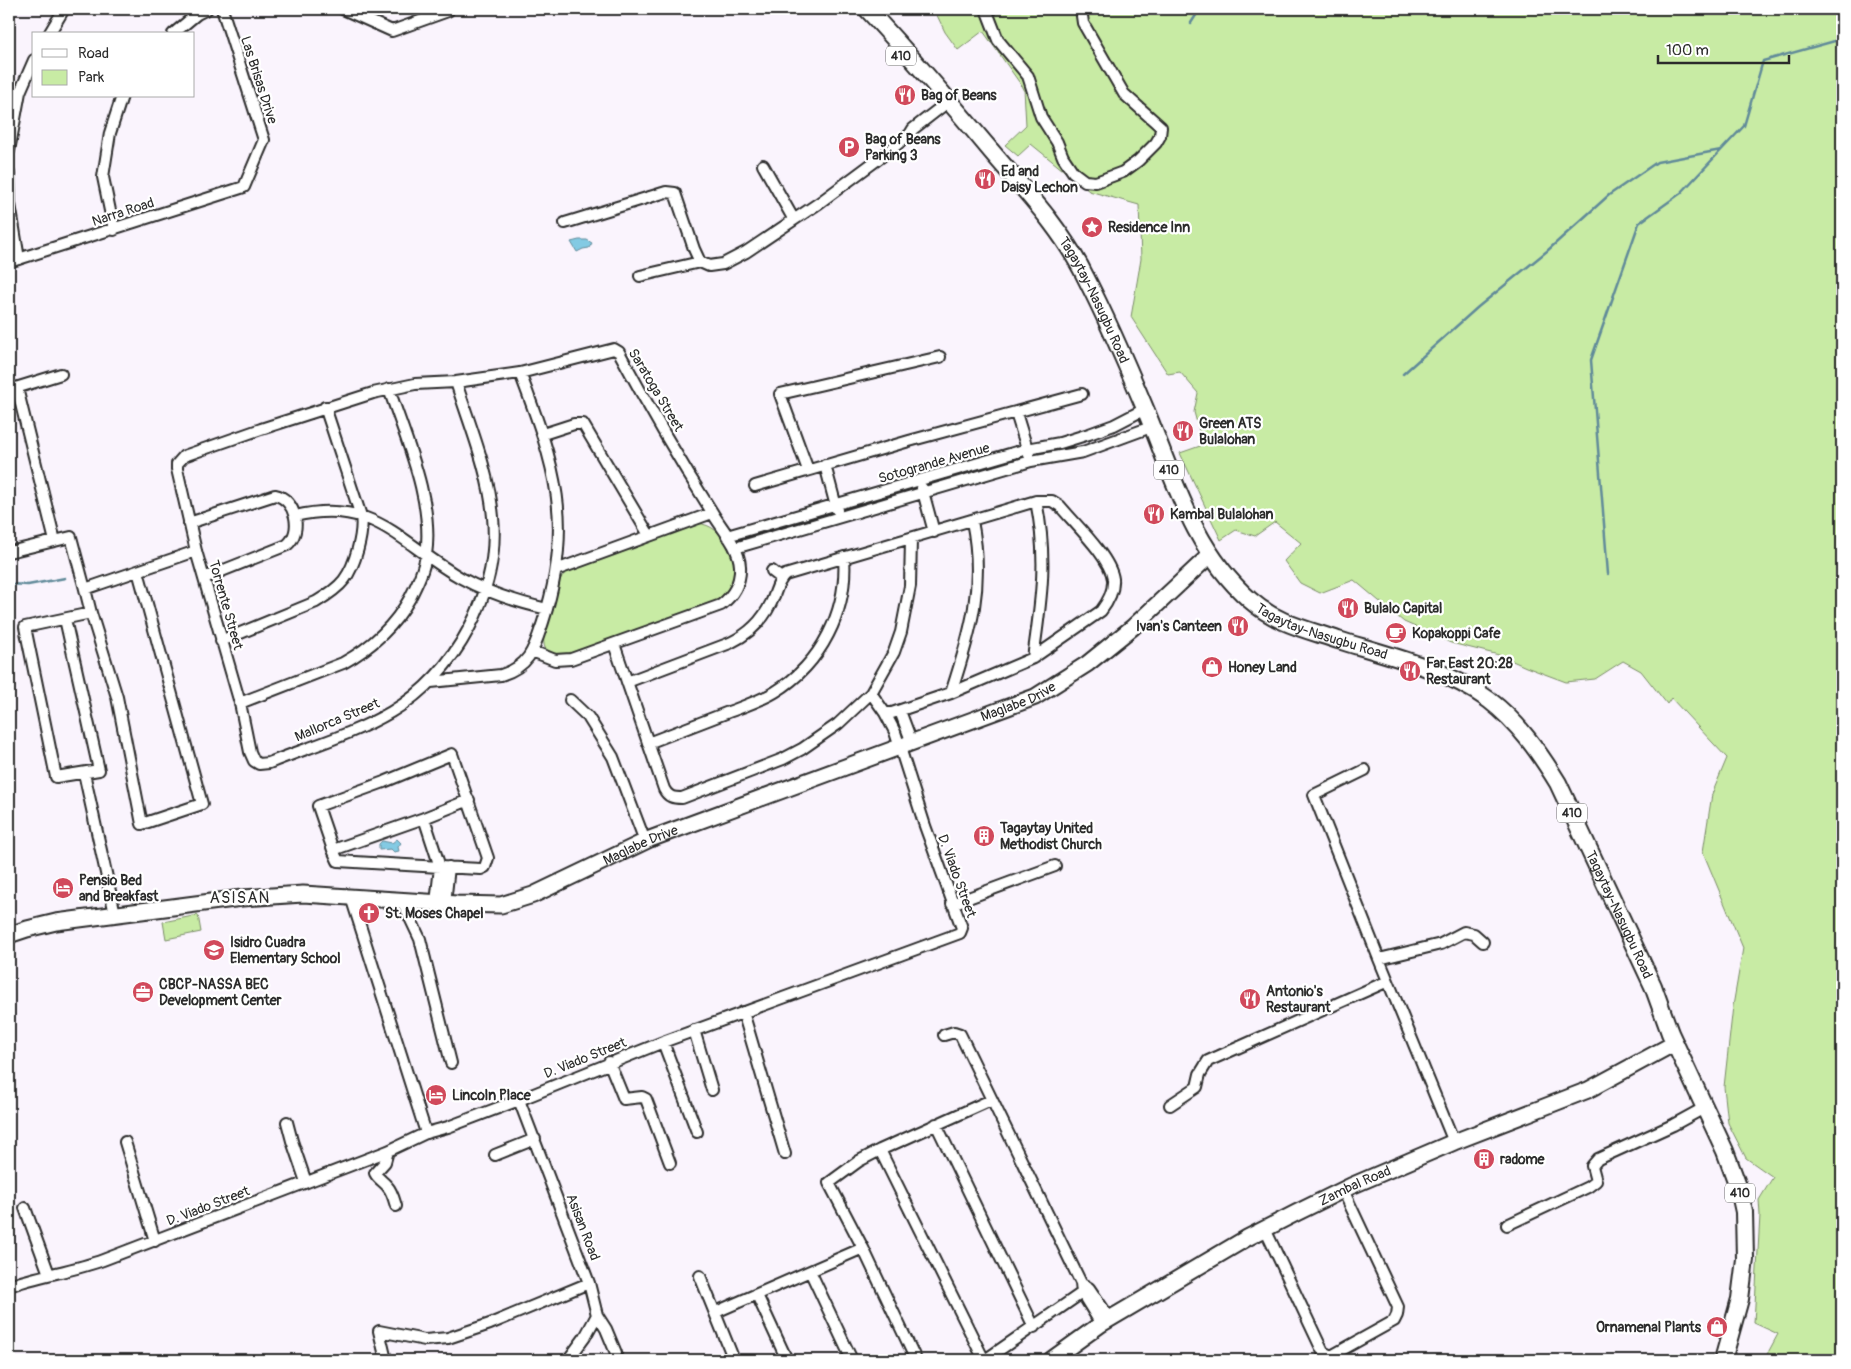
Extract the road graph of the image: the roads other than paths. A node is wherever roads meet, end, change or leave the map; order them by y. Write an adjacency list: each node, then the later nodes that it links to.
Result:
1 (64, 9): 11 (street)
2 (207, 9): 12 (street)
3 (222, 9): 19 (street, Las Brisas Drive)
4 (343, 9): 10 (street)
5 (855, 9): 15 (main road, Tagaytay-Nasugbu Road / 410)
6 (867, 9): 15 (main road, Tagaytay-Nasugbu Road)
7 (880, 9): 15 (main road, Tagaytay-Nasugbu Road / 410)
8 (986, 9): 9 (street)
9 (1081, 9)
10 (448, 11)
11 (50, 32)
12 (175, 32)
13 (32, 65): 16 (street)
14 (121, 98): 22 (street)
15 (949, 101): 20 (street); 35 (main road, Tagaytay-Nasugbu Road / 410)
16 (9, 151)
17 (764, 165): 20 (street)
18 (9, 173): 23 (street)
19 (244, 187): 22 (street, Narra Road)
20 (794, 220): 25 (street)
21 (565, 223): 25 (street)
22 (114, 230): 23 (street, Narra Road)
23 (19, 259): 24 (street, Narra Road)
24 (9, 262)
25 (700, 262): 26 (street)
26 (640, 276)
27 (940, 357): 47 (street)
28 (520, 373): 30 (street, Saratoga Street); 38 (street); 53 (street, Saratoga Street)
29 (61, 374): 31 (street)
30 (456, 382): 32 (street, Saratoga Street); 76 (street, Mallorca Street)
31 (13, 389): 63 (street)
32 (389, 389): 34 (street, Saratoga Street); 68 (street)
33 (1082, 394): 36 (street)
34 (325, 407): 44 (street, Saratoga Street); 55 (street)
35 (1145, 409): 37 (main road, Tagaytay-Nasugbu Road / 410); 39 (street, Sotogrande Avenue)
36 (1016, 412): 42 (street); 46 (street)
37 (1151, 427): 41 (street, Sotogrande Avenue); 67 (main road, Tagaytay-Nasugbu Road / 410)
38 (543, 434): 60 (street); 70 (street)
39 (1089, 434): 40 (street, Sotogrande Avenue); 41 (street)
40 (1069, 441): 42 (street, Sotogrande Avenue); 43 (street)
41 (1094, 448): 43 (street, Sotogrande Avenue)
42 (1027, 449): 45 (street); 48 (street, Sotogrande Avenue)
43 (1072, 454): 45 (street, Sotogrande Avenue)
44 (184, 456): 58 (street, Torrente Street)
45 (1031, 461): 50 (street, Sotogrande Avenue)
46 (825, 466): 47 (street); 52 (street)
47 (808, 470): 49 (street)
48 (920, 481): 50 (street); 52 (street, Sotogrande Avenue)
49 (755, 486)
50 (923, 493): 56 (street, Sotogrande Avenue); 59 (street)
51 (1036, 501): 57 (street); 83 (street); 83 (street)
52 (836, 506): 56 (street); 61 (street, Sotogrande Avenue)
53 (712, 513): 60 (street); 61 (street, Saratoga Street)
54 (296, 516): 55 (street); 58 (street); 73 (street)
55 (361, 516): 68 (street); 80 (street)
56 (839, 517): 64 (street, Sotogrande Avenue)
57 (972, 521): 59 (street); 87 (street)
58 (190, 522): 65 (street, Torrente Street)
59 (934, 532): 62 (street)
60 (649, 536): 70 (street)
61 (727, 536): 64 (street, Saratoga Street)
62 (910, 539): 69 (street); 86 (street)
63 (55, 540): 66 (street); 75 (street)
64 (735, 548): 81 (street, Saratoga Street)
65 (196, 551): 72 (street); 73 (street, Torrente Street)
66 (9, 552)
67 (1210, 555): 93 (main road, Maglabe Drive); 116 (main road, Tagaytay-Nasugbu Road / 410)
68 (426, 556): 76 (street); 89 (street)
69 (844, 557): 74 (street); 92 (street)
70 (556, 570): 77 (street)
71 (772, 570): 74 (street)
72 (138, 571): 75 (street); 78 (street)
73 (204, 578): 80 (street, Torrente Street)
74 (781, 578): 85 (street)
75 (85, 589): 78 (street)
76 (486, 591): 77 (street); 84 (street, Mallorca Street)
77 (547, 609): 82 (street)
78 (91, 613): 79 (street)
79 (65, 619): 96 (street); 96 (street)
80 (221, 641): 89 (street, Torrente Street)
81 (614, 644): 82 (street, Saratoga Street); 85 (street)
82 (532, 652): 84 (street)
83 (1033, 658): 87 (street)
84 (431, 682): 94 (street, Mallorca Street)
85 (627, 682): 92 (street)
86 (871, 693): 91 (street); 92 (street)
87 (952, 693): 90 (street)
88 (570, 700): 99 (street)
89 (240, 703): 94 (street, Torrente Street)
90 (900, 711): 91 (street); 93 (street)
91 (885, 713): 93 (street)
92 (648, 743)
93 (906, 746): 99 (main road, Maglabe Drive); 106 (street, D. Viado Street)
94 (254, 761)
95 (1365, 770): 110 (street)
96 (84, 772): 107 (street)
97 (469, 800): 98 (street); 100 (street); 102 (street)
98 (424, 818): 100 (street); 102 (street)
99 (645, 841): 105 (main road, Maglabe Drive)
100 (333, 850): 102 (street)
101 (1055, 866): 106 (street)
102 (444, 867): 105 (street)
103 (351, 896): 104 (main road, Maglabe Drive); 107 (main road, Maglabe Drive); 127 (street)
104 (402, 901): 105 (main road, Maglabe Drive); 118 (street)
105 (440, 903)
106 (952, 904): 112 (street, D. Viado Street)
107 (114, 914): 108 (main road, Maglabe Drive)
108 (9, 935)
109 (1483, 942): 110 (street)
110 (1378, 959): 111 (street)
111 (1388, 981): 122 (street); 130 (street)
112 (743, 1012): 113 (street, D. Viado Street); 133 (street)
113 (694, 1030): 115 (street, D. Viado Street); 119 (street)
114 (944, 1035): 121 (street)
115 (663, 1042): 117 (street, D. Viado Street); 126 (street)
116 (1675, 1043): 123 (main road, Tagaytay-Nasugbu Road / 410); 130 (main road, Zambal Road)
117 (610, 1062): 120 (street, D. Viado Street); 135 (street)
118 (451, 1063)
119 (712, 1090)
120 (519, 1100): 127 (street, D. Viado Street); 128 (street, Asisan Road)
121 (991, 1100): 125 (street); 149 (street)
122 (1170, 1105)
123 (1704, 1108): 140 (street); 164 (main road, Tagaytay-Nasugbu Road / 410)
124 (287, 1122): 136 (street)
125 (936, 1124): 131 (street); 154 (street)
126 (697, 1132)
127 (426, 1133): 132 (street, D. Viado Street)
128 (535, 1139): 134 (street); 147 (street, Asisan Road)
129 (125, 1142): 142 (street)
130 (1454, 1142): 137 (main road, Zambal Road)
131 (880, 1150): 143 (street); 162 (street)
132 (388, 1151): 136 (street, D. Viado Street); 138 (street)
133 (785, 1154)
134 (495, 1155)
135 (670, 1163)
136 (306, 1182): 142 (street, D. Viado Street)
137 (1343, 1190): 141 (main road, Zambal Road); 141 (street)
138 (396, 1206)
139 (25, 1208): 145 (street)
140 (1507, 1225)
141 (1265, 1229): 153 (main road, Zambal Road)
142 (155, 1241): 145 (street, D. Viado Street)
143 (863, 1248): 144 (street); 161 (street)
144 (810, 1271): 150 (street); 160 (street)
145 (49, 1274): 148 (street, D. Viado Street)
146 (700, 1276): 151 (street)
147 (589, 1283): 152 (street, Asisan Road); 156 (street)
148 (9, 1286)
149 (1084, 1288): 153 (street); 154 (street)
150 (757, 1294): 151 (street); 159 (street)
151 (716, 1312): 158 (street)
152 (598, 1316): 155 (street, Asisan Road); 157 (street)
153 (1105, 1321): 163 (main road, Zambal Road)
154 (1034, 1327): 162 (street)
155 (616, 1352)
156 (386, 1360)
157 (568, 1360)
158 (734, 1360)
159 (787, 1360)
160 (852, 1360)
161 (916, 1360)
162 (985, 1360)
163 (1051, 1360)
164 (1723, 1360)

